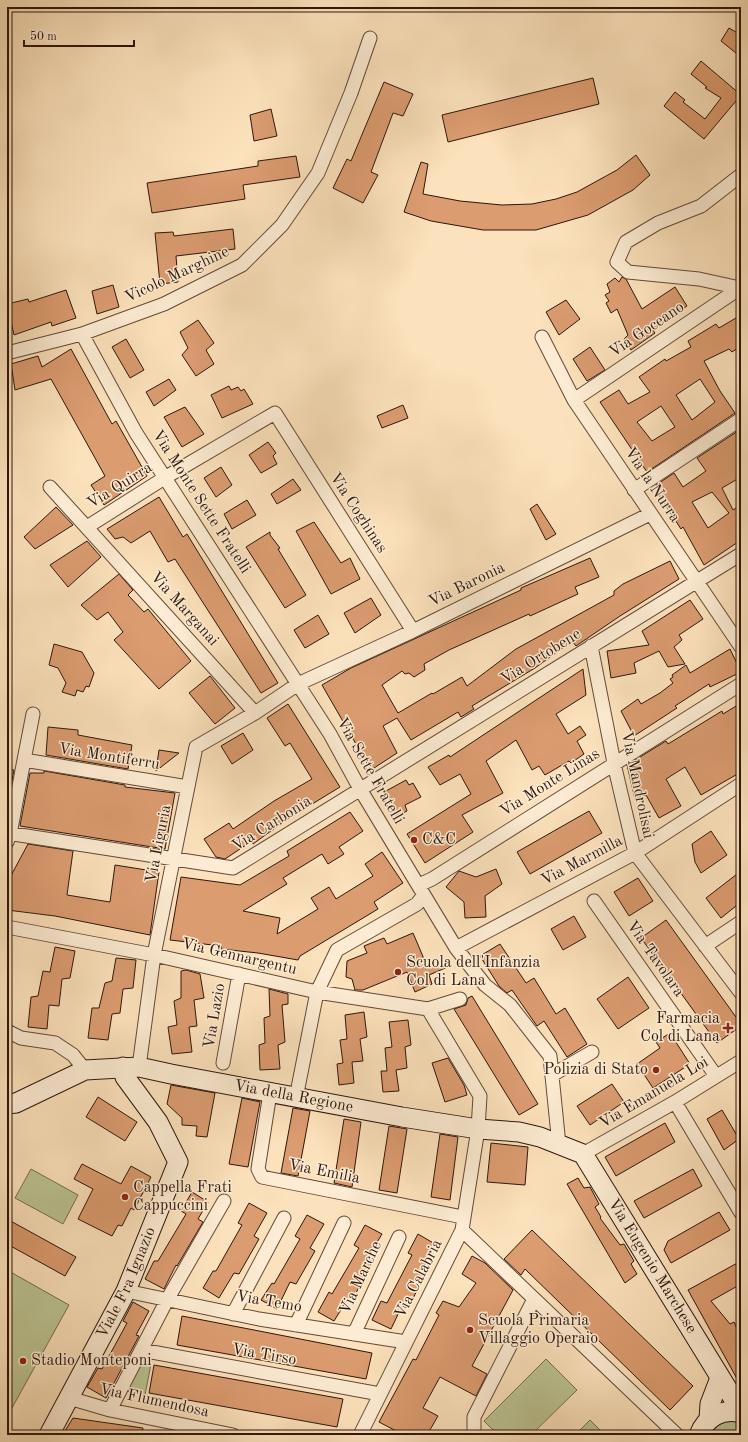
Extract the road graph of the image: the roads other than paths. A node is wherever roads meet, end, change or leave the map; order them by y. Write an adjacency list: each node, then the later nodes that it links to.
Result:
1 (370, 38): 3 (street, Vicolo Marghine)
2 (741, 175): 6 (street, Via Goceano)
3 (82, 334): 5 (street, Vicolo Marghine); 9 (street, Via Monte Sette Fratelli)
4 (542, 337): 6 (street, Via la Nurra)
5 (7, 353)
6 (574, 400): 11 (street, Via la Nurra)
7 (275, 413): 9 (street, Via Quirra); 16 (street, Via Coghinas)
8 (741, 419): 11 (street)
9 (166, 477): 13 (street, Via Quirra); 19 (street, Via Monte Sette Fratelli)
10 (50, 487): 13 (street, Via Marganai)
11 (634, 490): 12 (street, Via la Nurra)
12 (650, 514): 15 (street, Via la Nurra); 16 (street, Via Baronia)
13 (87, 526): 22 (street, Via Marganai)
14 (741, 554): 15 (street, Via Ortobene)
15 (698, 581): 17 (street, Via Ortobene); 18 (street, Via la Nurra)
16 (414, 631): 19 (street, Via Baronia)
17 (591, 646): 24 (street, Via Mandrolisai); 27 (street, Via Ortobene)
18 (741, 647)
19 (298, 684): 22 (street, Via Liguria); 27 (street, Via Sette Fratelli)
20 (741, 684): 24 (street, Via Monte Linas)
21 (33, 714): 23 (street)
22 (255, 714): 26 (street, Via Liguria)
23 (24, 760): 26 (street, Via Montiferru); 28 (street)
24 (614, 763): 29 (street, Via Mandrolisai); 31 (street, Via Monte Linas)
25 (741, 784): 29 (street, Via Marmilla)
26 (188, 787): 30 (street, Via Liguria)
27 (360, 790): 30 (street, Via Carbonia); 31 (street, Via Sette Fratelli)
28 (8, 836): 30 (street, Via Carbonia)
29 (635, 853): 35 (street, Via Mandrolisai); 36 (street, Via Marmilla)
30 (174, 859): 37 (street, Via Liguria)
31 (421, 891): 36 (street, Via Sette Fratelli); 39 (street)
32 (594, 901): 50 (street, Via Tavolara)
33 (741, 922): 35 (street)
34 (7, 928): 37 (street, Via Gennargentu)
35 (705, 946): 40 (street, Via Mandrolisai)
36 (456, 948): 49 (street, Via Sette Fratelli)
37 (154, 955): 38 (street, Via Gennargentu); 47 (street, Via Liguria)
38 (240, 974): 39 (street, Via Gennargentu); 46 (street, Via Lazio)
39 (317, 992): 42 (street, Via Gennargentu); 52 (street)
40 (741, 993)
41 (460, 999): 42 (street)
42 (428, 1009): 55 (street, Via Calabria)
43 (7, 1030): 48 (street)
44 (592, 1052): 49 (street)
45 (741, 1061): 50 (street, Via Emanuela Loi)
46 (223, 1063)
47 (131, 1067): 48 (street, Via della Regione); 51 (street, Via della Regione); 64 (street, Viale Fra Ignazio)
48 (85, 1070): 54 (street, Via della Regione)
49 (552, 1075): 56 (street, Via Sette Fratelli)
50 (716, 1076): 53 (street, Via Emanuela Loi)
51 (270, 1093): 52 (street, Via della Regione); 62 (street, Via Emilia)
52 (296, 1098): 55 (street, Via della Regione)
53 (675, 1102): 57 (street, Via Emanuela Loi); 59 (street)
54 (7, 1104)
55 (478, 1129): 56 (street, Via della Regione); 62 (street, Via Calabria)
56 (559, 1145): 57 (street, Via della Regione)
57 (583, 1154): 72 (street, Via Eugenio Marchese)
58 (224, 1201): 66 (street)
59 (741, 1213)
60 (284, 1218): 67 (street)
61 (344, 1223): 68 (street)
62 (463, 1224): 65 (street); 70 (street, Via Calabria)
63 (399, 1237): 69 (street, Via Marche)
64 (126, 1291): 66 (street, Via Temo); 74 (street, Viale Fra Ignazio)
65 (534, 1299): 81 (street); 82 (street)
66 (167, 1300): 67 (street, Via Temo); 71 (street)
67 (233, 1314): 68 (street, Via Temo)
68 (296, 1325): 69 (street, Via Temo)
69 (354, 1334): 70 (street, Via Temo)
70 (406, 1342): 73 (street, Via Calabria)
71 (141, 1350): 73 (street, Via Tirso); 75 (street)
72 (720, 1378): 76 (street, Via Eugenio Marchese); 77 (street)
73 (380, 1394): 80 (street, Via Calabria)
74 (69, 1398): 75 (street, Via Flumendosa); 78 (street, Viale Fra Ignazio)
75 (110, 1410): 79 (street, Via Flumendosa)
76 (741, 1412): 77 (street)
77 (709, 1419): 83 (street)
78 (49, 1435)
79 (233, 1435)
80 (360, 1435)
81 (474, 1435)
82 (677, 1435)
83 (699, 1435)

